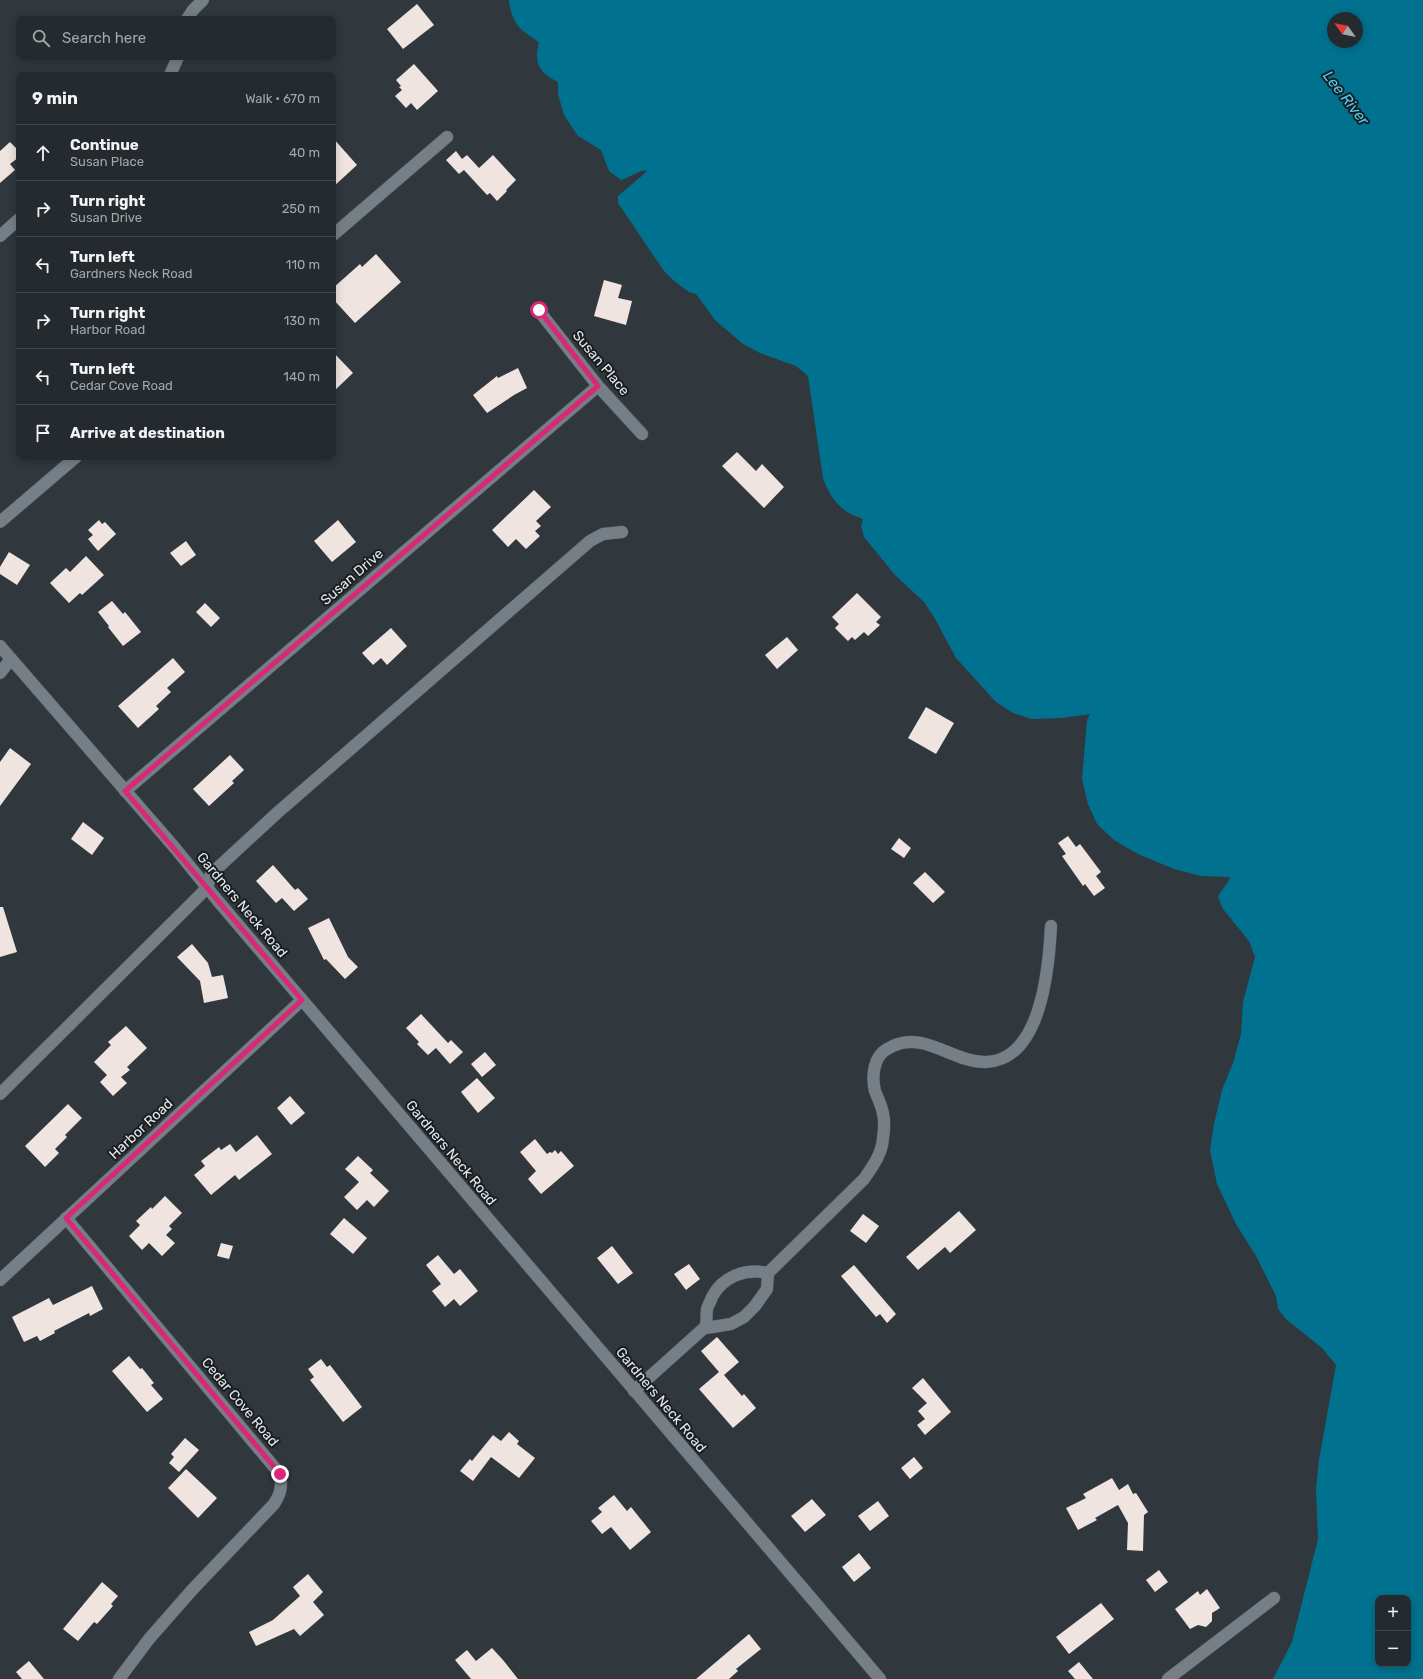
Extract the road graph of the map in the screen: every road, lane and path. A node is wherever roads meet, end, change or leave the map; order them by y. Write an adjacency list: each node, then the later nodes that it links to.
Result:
1 (202, 0): 2 (street)
2 (189, 16)
3 (177, 60): 4 (street)
4 (171, 72)
5 (447, 137): 7 (street)
6 (16, 222): 8 (street)
7 (336, 232)
8 (0, 236)
9 (539, 310): 10 (street, Susan Place)
10 (598, 386): 11 (street, Susan Place); 18 (street, Susan Drive)
11 (642, 434)
12 (72, 460): 13 (street)
13 (0, 522)
14 (622, 532): 19 (street)
15 (0, 646): 16 (street, Gardners Neck Road)
16 (11, 659): 17 (street); 18 (street, Gardners Neck Road)
17 (0, 673)
18 (125, 791): 19 (street, Gardners Neck Road)
19 (207, 888): 21 (street, Gardners Neck Road); 22 (street)
20 (1051, 926): 24 (street)
21 (302, 1000): 23 (street, Harbor Road); 27 (street, Gardners Neck Road)
22 (0, 1094)
23 (66, 1218): 25 (street, Harbor Road); 29 (street, Cedar Cove Road)
24 (768, 1273): 26 (street); 26 (street)
25 (0, 1280)
26 (706, 1328): 27 (street)
27 (634, 1391): 30 (street, Gardners Neck Road)
28 (1274, 1598): 31 (street)
29 (119, 1679)
30 (880, 1679)
31 (1168, 1679)

